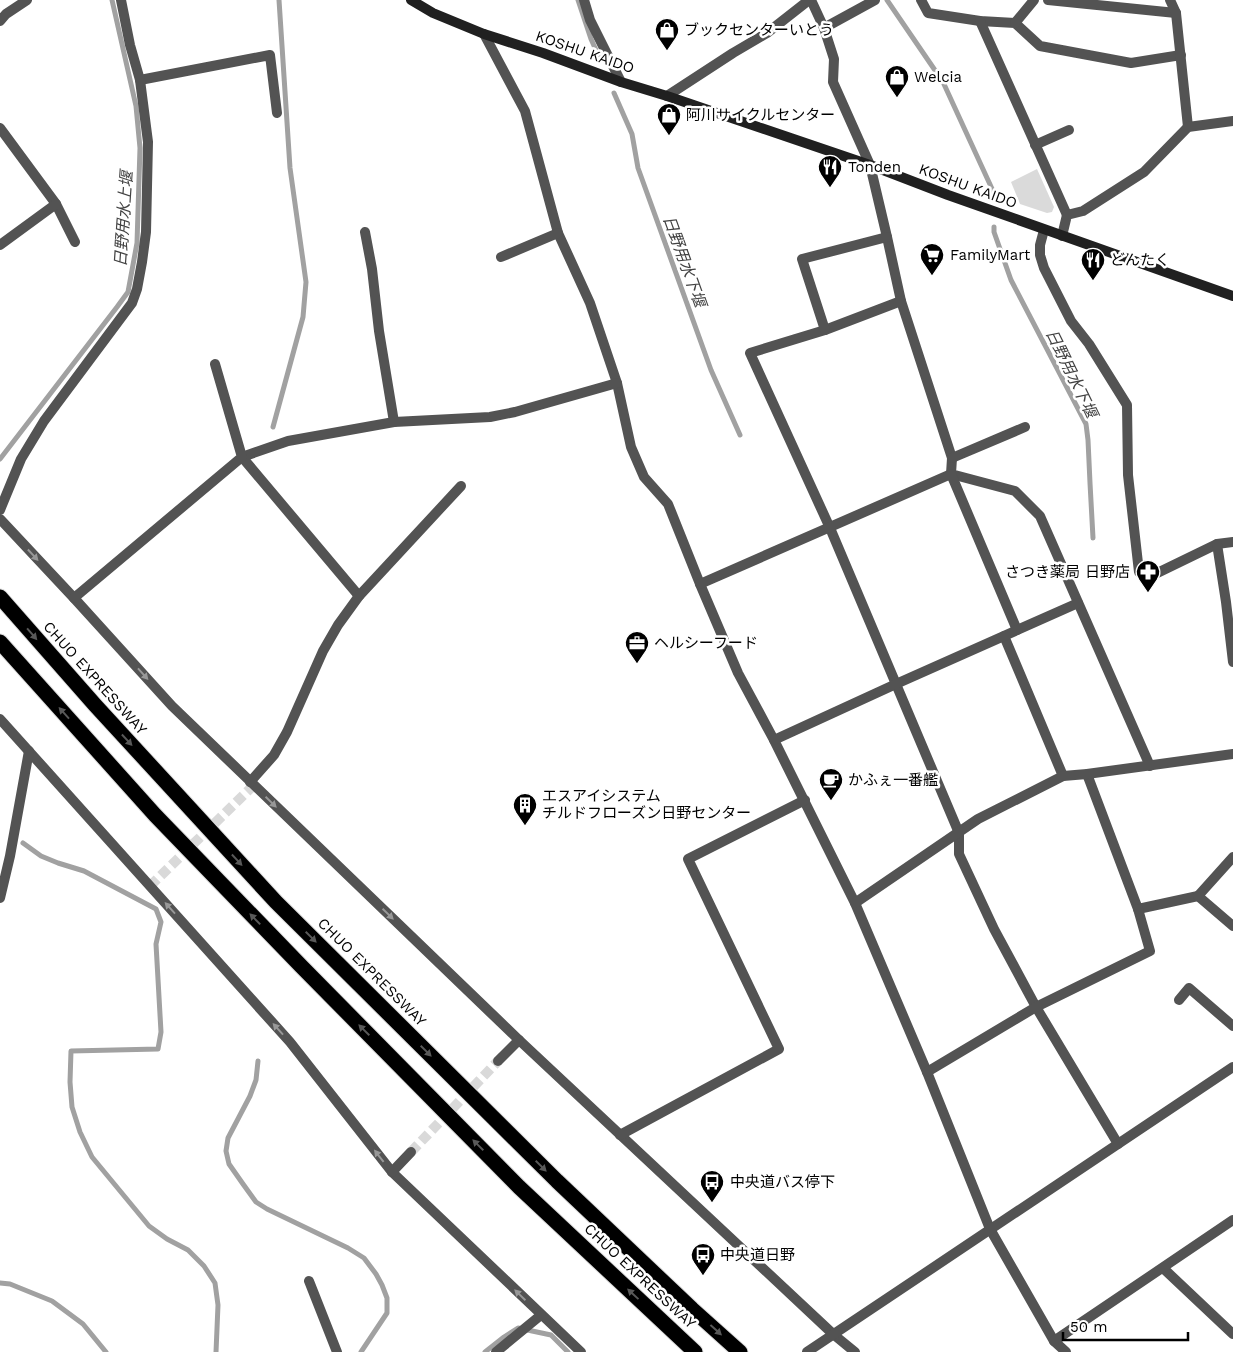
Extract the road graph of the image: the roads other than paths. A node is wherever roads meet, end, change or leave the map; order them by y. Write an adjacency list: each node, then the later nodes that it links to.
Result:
1 (27, 0): 12 (street)
2 (121, 0): 18 (street)
3 (411, 0): 16 (main road, KOSHU KAIDO)
4 (584, 0): 19 (street)
5 (810, 0): 15 (street); 20 (street)
6 (875, 0): 15 (street)
7 (922, 0): 13 (street)
8 (1034, 0): 14 (street)
9 (1048, 0): 11 (street)
10 (1170, 0): 11 (street)
11 (1176, 12): 17 (street)
12 (0, 21)
13 (980, 21): 14 (street); 26 (street)
14 (1015, 23): 17 (street)
15 (824, 28): 27 (street)
16 (484, 34): 19 (main road, KOSHU KAIDO); 32 (street)
17 (1181, 55): 23 (street)
18 (140, 80): 21 (street); 49 (street)
19 (622, 82): 20 (main road, KOSHU KAIDO)
20 (667, 96): 27 (main road, KOSHU KAIDO)
21 (277, 113)
22 (1233, 121): 23 (street)
23 (1188, 127): 29 (street)
24 (0, 128): 28 (street)
25 (1069, 130): 26 (street)
26 (1035, 145): 29 (street)
27 (870, 165): 30 (main road, KOSHU KAIDO); 34 (street)
28 (56, 204): 35 (street); 36 (street)
29 (1067, 215): 33 (street)
30 (1044, 230): 33 (main road, KOSHU KAIDO); 53 (street)
31 (365, 232): 43 (street)
32 (558, 233): 37 (street); 42 (street)
33 (1062, 236): 38 (main road, KOSHU KAIDO)
34 (887, 237): 39 (street); 40 (street)
35 (75, 242)
36 (0, 246)
37 (501, 257)
38 (1233, 296)
39 (901, 301): 40 (street); 46 (street)
40 (824, 330): 51 (street)
41 (214, 364): 45 (street)
42 (617, 383): 43 (street); 54 (street)
43 (394, 422): 45 (street)
44 (1025, 427): 46 (street)
45 (242, 457): 55 (street); 57 (street)
46 (952, 458): 47 (street)
47 (951, 474): 51 (street); 58 (street); 59 (street)
48 (461, 486): 55 (street)
49 (0, 510)
50 (0, 519): 57 (street, one-way to 57)
51 (830, 528): 54 (street); 63 (street)
52 (1233, 542): 53 (street)
53 (1217, 544): 62 (street)
54 (700, 584): 65 (street)
55 (359, 596): 71 (street)
56 (0, 597): 105 (highway, CHUO EXPRESSWAY, one-way to 105)
57 (74, 598): 71 (street, one-way to 71)
58 (1078, 603): 59 (street); 68 (street)
59 (1017, 630): 60 (street)
60 (1004, 636): 63 (street); 70 (street)
61 (0, 642): 104 (highway, CHUO EXPRESSWAY, one-way to 61)
62 (1233, 662)
63 (896, 684): 65 (street); 73 (street)
64 (0, 719): 66 (street)
65 (774, 740): 72 (street)
66 (29, 750): 75 (street); 92 (street, one-way to 66)
67 (1233, 754): 68 (street)
68 (1150, 766): 69 (street)
69 (1087, 774): 70 (street); 80 (street)
70 (1063, 776): 73 (street)
71 (250, 782): 85 (street, one-way to 85)
72 (805, 800): 79 (street); 89 (street)
73 (959, 833): 79 (street); 83 (street)
74 (0, 848): 75 (street)
75 (10, 856): 78 (street)
76 (1233, 857): 77 (street)
77 (1198, 896): 80 (street); 81 (street)
78 (0, 898)
79 (855, 903): 88 (street)
80 (1138, 909): 83 (street)
81 (1233, 926)
82 (1179, 1000): 84 (street)
83 (1036, 1007): 88 (street); 90 (street)
84 (1233, 1026)
85 (519, 1040): 86 (street); 89 (street)
86 (498, 1061)
87 (1233, 1067): 90 (street)
88 (927, 1072): 94 (street)
89 (620, 1135): 98 (street)
90 (1118, 1144): 94 (street)
91 (412, 1152): 92 (street)
92 (392, 1172): 97 (street, one-way to 92)
93 (1233, 1220): 95 (street)
94 (990, 1229): 98 (street); 100 (street)
95 (1163, 1268): 99 (street); 100 (street)
96 (309, 1281): 101 (street)
97 (541, 1315): 102 (street); 103 (street)
98 (833, 1334): 106 (street); 107 (street)
99 (1233, 1334)
100 (1054, 1340): 108 (street)
101 (337, 1352)
102 (496, 1352)
103 (581, 1352)
104 (695, 1352)
105 (740, 1352)
106 (807, 1352)
107 (855, 1352)
108 (1066, 1352)

